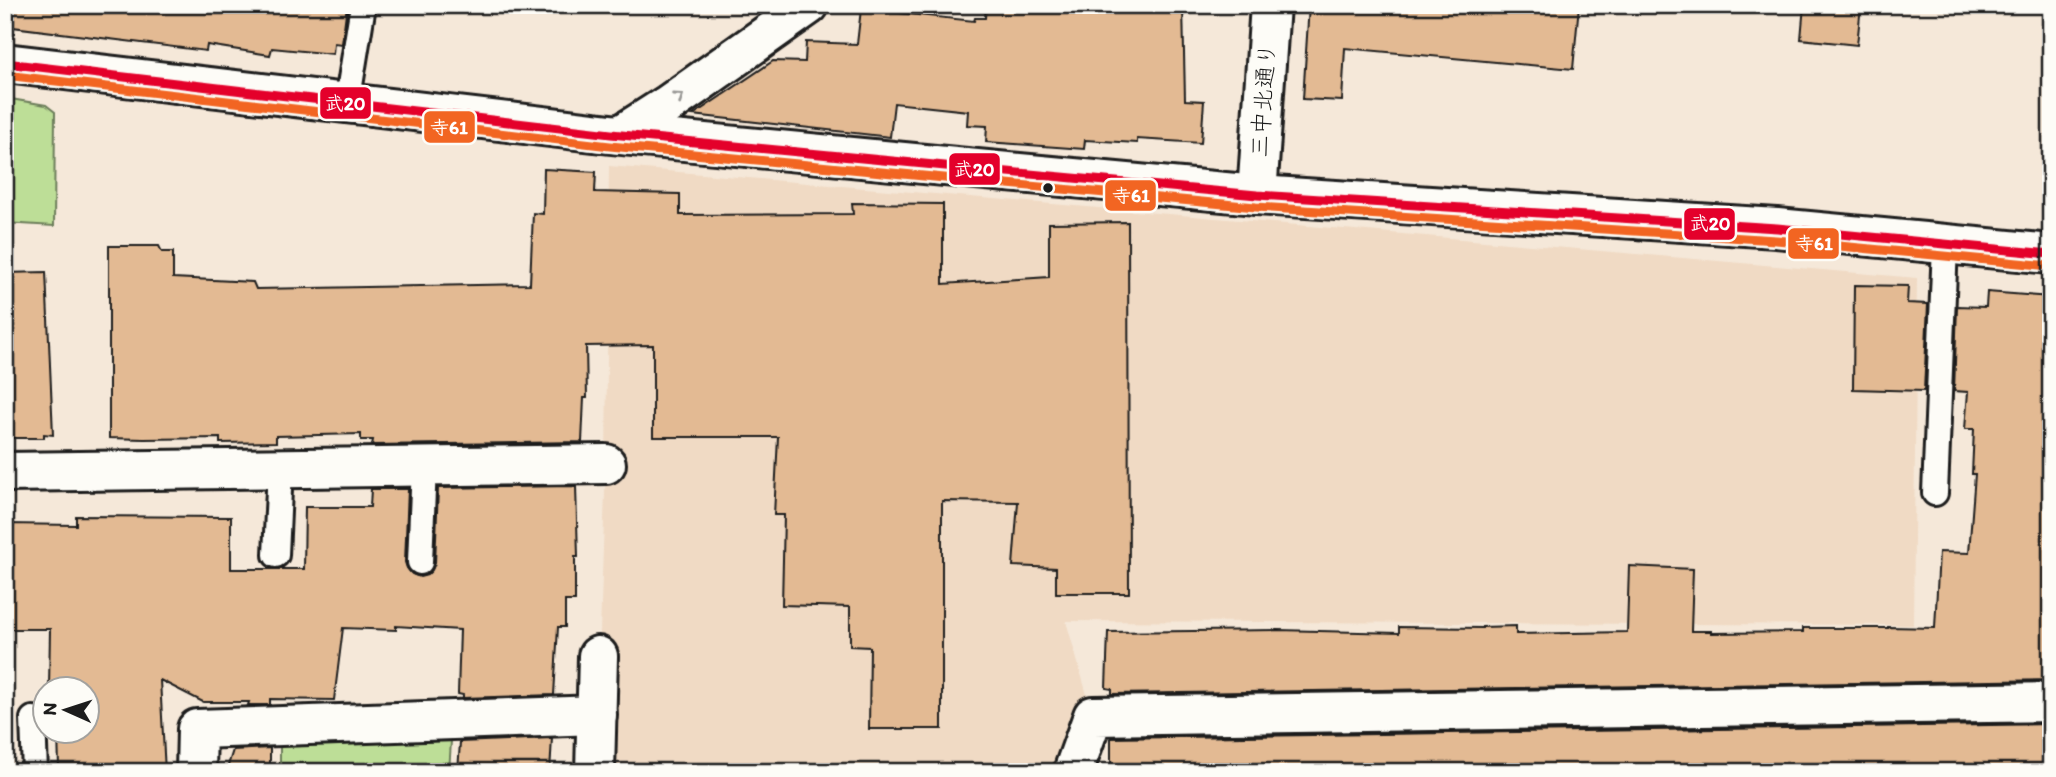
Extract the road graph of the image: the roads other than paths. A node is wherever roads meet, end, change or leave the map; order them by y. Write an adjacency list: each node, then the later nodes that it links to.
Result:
1 (363, 5): 5 (lane)
2 (809, 5): 6 (street, one-way to 2)
3 (1270, 5): 7 (street, 三中北通り)
4 (5, 63): 5 (street)
5 (347, 104): 6 (street)
6 (622, 134): 7 (street)
7 (1256, 195): 8 (street)
8 (1945, 244): 9 (street); 14 (lane)
9 (2051, 254)
10 (606, 464): 11 (street)
11 (424, 466): 12 (street); 16 (lane)
12 (280, 468): 13 (street); 15 (lane)
13 (5, 472)
14 (1935, 494)
15 (276, 555)
16 (420, 562)
17 (598, 656): 19 (street)
18 (2051, 702): 24 (street)
19 (597, 715): 22 (street); 23 (street)
20 (34, 746): 21 (lane)
21 (35, 772)
22 (196, 772)
23 (595, 772)
24 (1073, 772)

